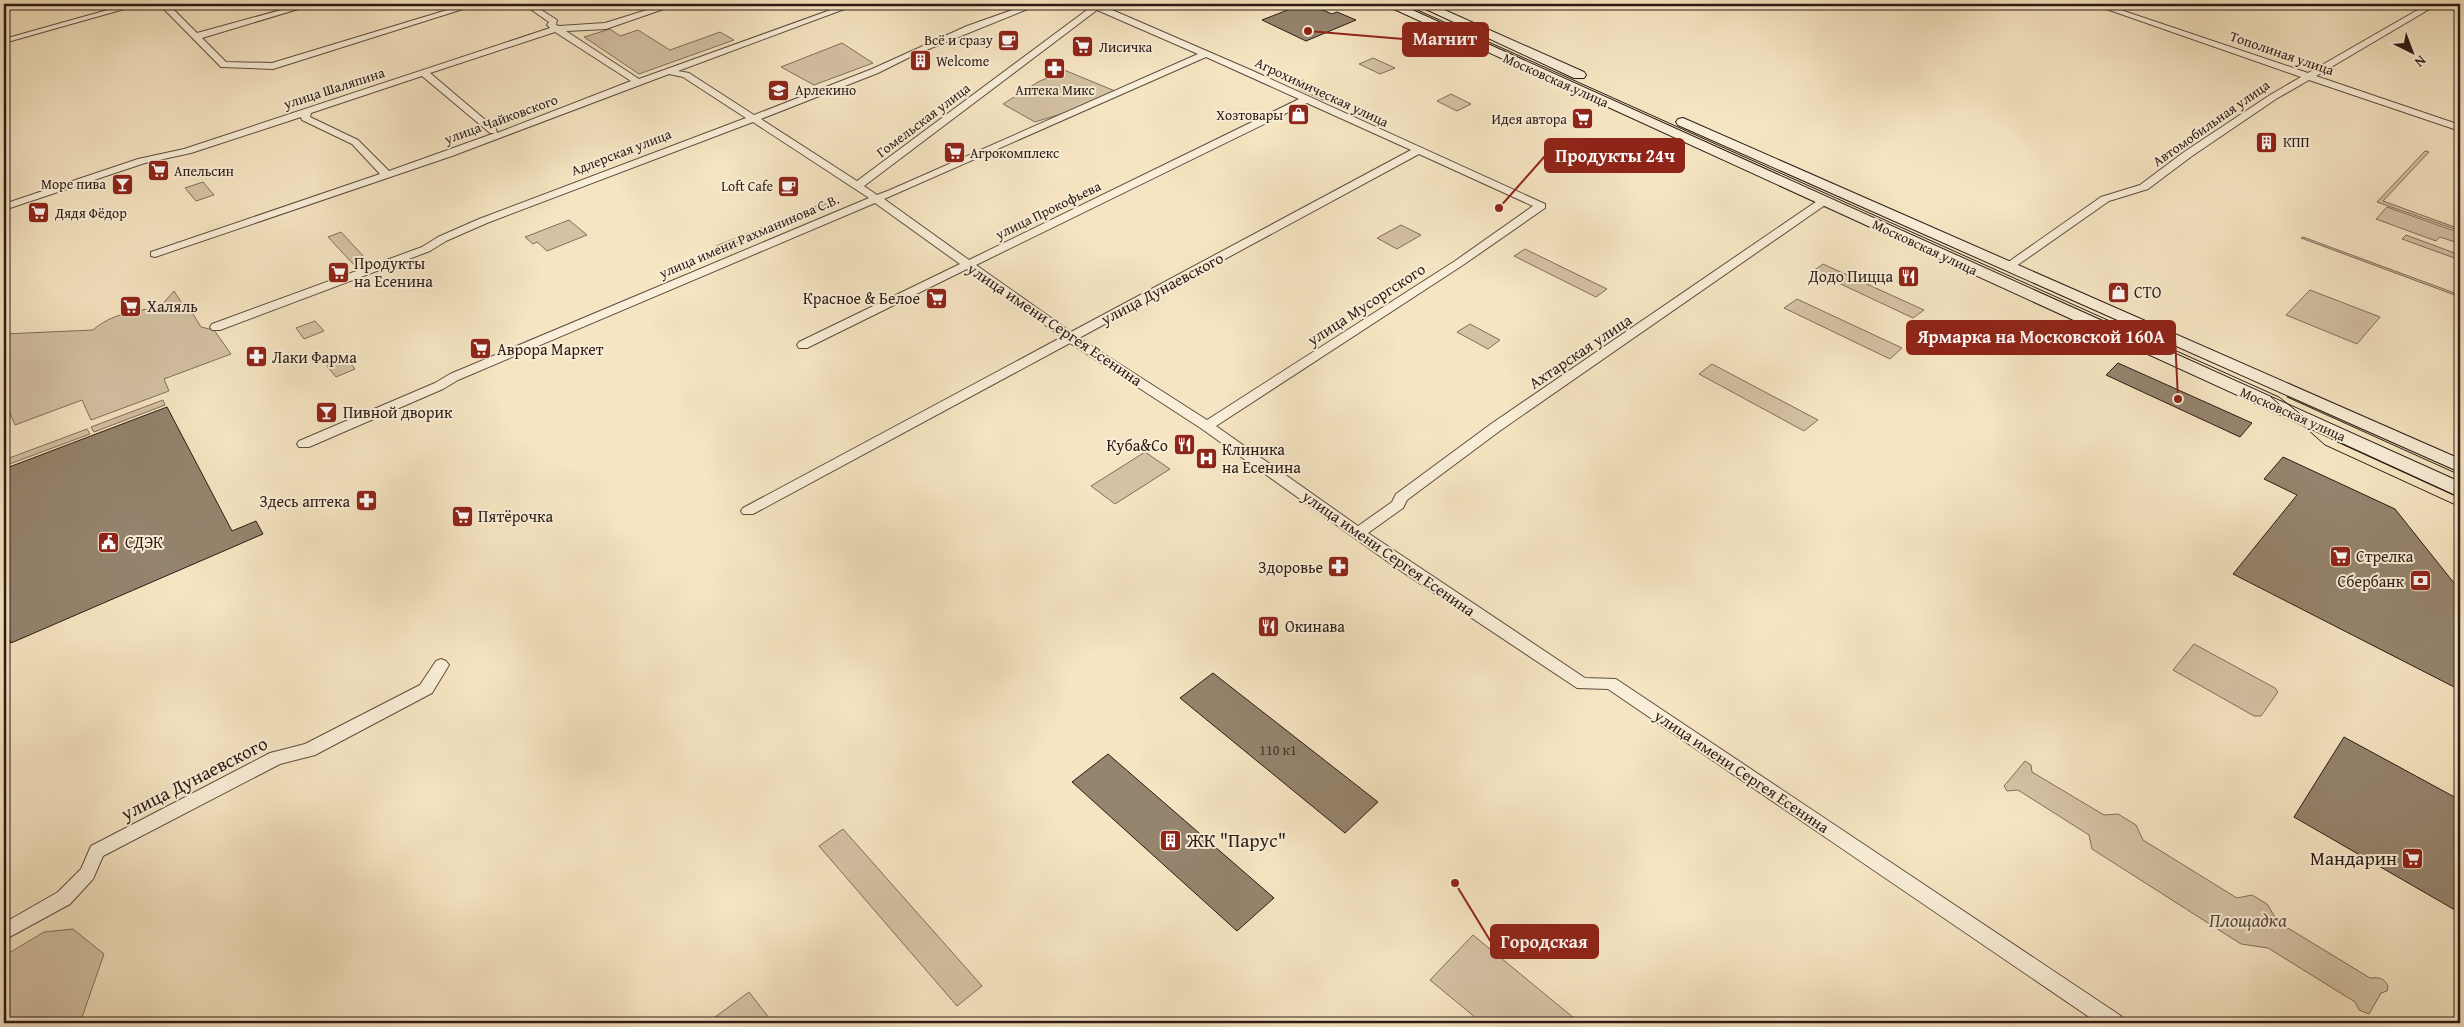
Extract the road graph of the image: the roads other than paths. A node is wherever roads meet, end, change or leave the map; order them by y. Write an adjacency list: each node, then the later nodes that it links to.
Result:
1 (138, 4): 16 (street)
2 (163, 4): 15 (street)
3 (311, 4): 15 (street)
4 (475, 4): 15 (street)
5 (527, 4): 14 (street)
6 (674, 4): 14 (street, улица Шаляпина)
7 (854, 4): 18 (street, улица Чайковского)
8 (1036, 4): 24 (street, Адлерская улица)
9 (1389, 4): 31 (street, Московская улица)
10 (1421, 4): 34 (street, Московская улица)
11 (2096, 4): 20 (street, Тополиная улица)
12 (2434, 4): 20 (street, Автомобильная улица)
13 (1096, 5): 17 (street, Агрохимическая улица); 29 (street, Гомельская улица)
14 (556, 29): 19 (street, улица Шаляпина); 21 (street)
15 (194, 37)
16 (5, 40)
17 (1205, 54): 22 (street, Агрохимическая улица); 30 (street, улица имени Рахманинова С.В.)
18 (668, 72): 21 (street, улица Чайковского); 24 (street, улица имени Сергея Есенина)
19 (424, 73): 23 (street, улица Шаляпина); 26 (street)
20 (2307, 76): 25 (street, Тополиная улица); 38 (street, Автомобильная улица)
21 (638, 82): 28 (street, улица Чайковского)
22 (1305, 100): 27 (street, Агрохимическая улица); 37 (street, улица Прокофьева)
23 (307, 111): 28 (street); 33 (street, улица Шаляпина)
24 (755, 118): 29 (street, улица имени Сергея Есенина); 40 (street, Адлерская улица)
25 (2460, 128)
26 (494, 130)
27 (1417, 151): 32 (street, Агрохимическая улица); 41 (street, улица Дунаевского)
28 (386, 174): 35 (street, улица Чайковского)
29 (857, 186): 30 (street, улица имени Сергея Есенина)
30 (878, 200): 37 (street, улица имени Сергея Есенина); 44 (street, улица имени Рахманинова С.В.)
31 (1824, 201): 36 (street, Московская улица); 48 (street, Ахтарская улица)
32 (1541, 206): 43 (street, улица Мусоргского)
33 (4, 207)
34 (1956, 244): 36 (street); 38 (street, Московская улица)
35 (155, 254)
36 (1942, 256): 39 (street, Московская улица)
37 (969, 266): 41 (street, улица имени Сергея Есенина); 42 (street, улица Прокофьева)
38 (2015, 270): 39 (street); 45 (street, Московская улица)
39 (2008, 285): 46 (street, Московская улица)
40 (216, 327)
41 (1071, 338): 43 (street, улица имени Сергея Есенина); 47 (street, улица Дунаевского)
42 (803, 344)
43 (1207, 426): 48 (street, улица имени Сергея Есенина)
44 (304, 444)
45 (2460, 466)
46 (2460, 490)
47 (748, 511)
48 (1359, 532): 51 (street, улица имени Сергея Есенина)
49 (441, 665): 50 (street, улица Дунаевского)
50 (4, 932)
51 (2114, 1023)

